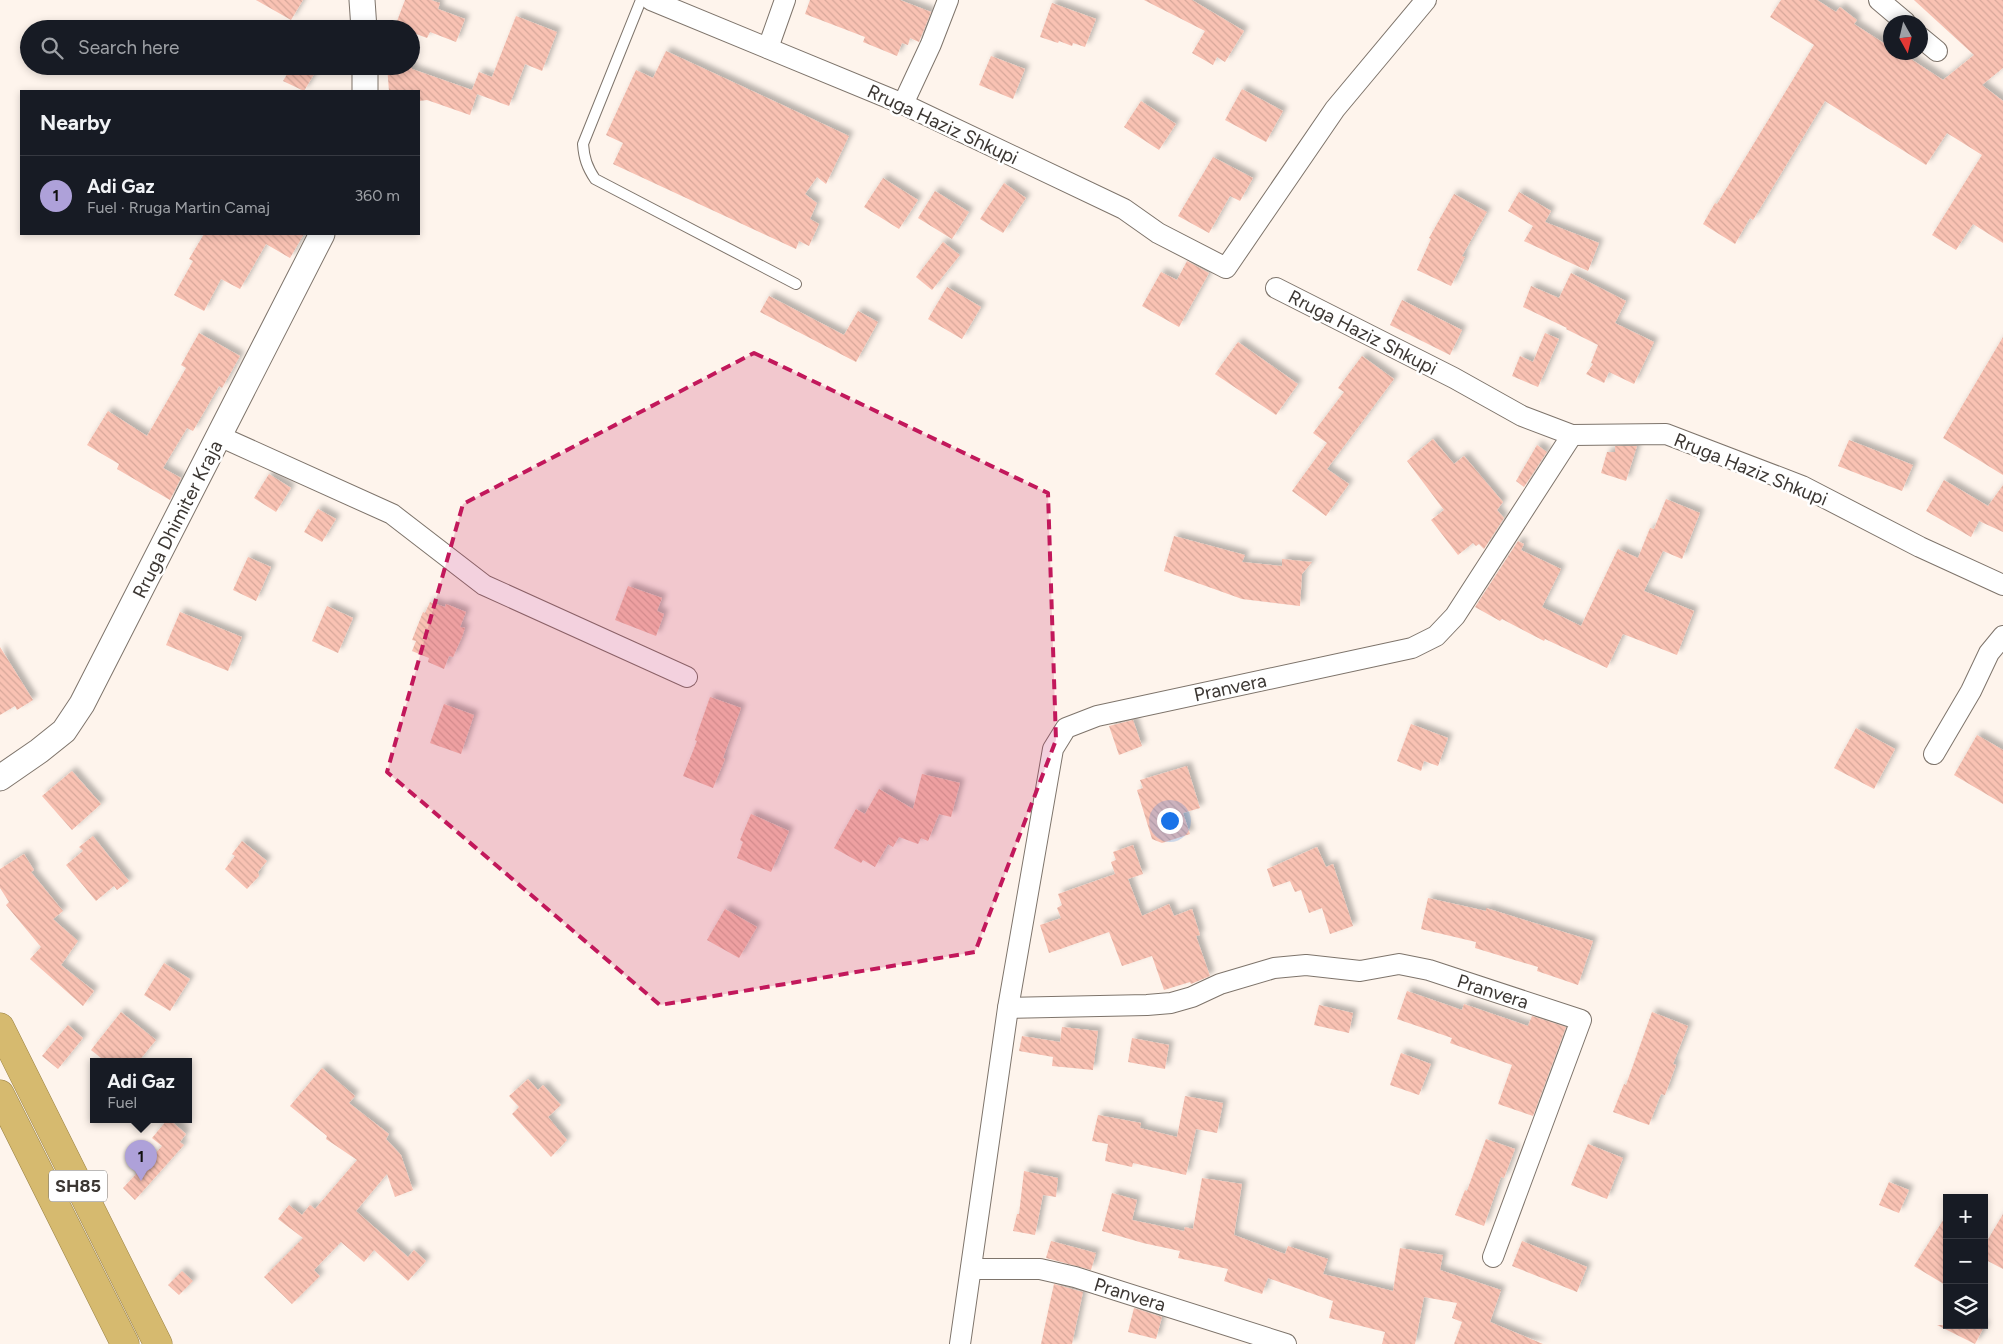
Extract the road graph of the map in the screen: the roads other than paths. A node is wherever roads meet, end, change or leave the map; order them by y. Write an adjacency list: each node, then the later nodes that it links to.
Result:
1 (362, 0): 9 (street)
2 (641, 0): 17 (lane)
3 (651, 0): 11 (street, Rruga Haziz Shkupi)
4 (786, 0): 11 (street)
5 (948, 0): 15 (street)
6 (1426, 0): 15 (street, Rruga Haziz Shkupi)
7 (1879, 0): 8 (street)
8 (1897, 15)
9 (363, 20)
10 (1928, 44): 12 (street)
11 (768, 48): 15 (street, Rruga Haziz Shkupi)
12 (1937, 51)
13 (365, 75): 14 (street)
14 (365, 90)
15 (903, 104)
16 (321, 235): 20 (street, Rruga Dhimiter Kraja)
17 (796, 284)
18 (1276, 288): 19 (street, Rruga Haziz Shkupi)
19 (1572, 435): 21 (street, Rruga Haziz Shkupi); 26 (street, Pranvera)
20 (219, 436): 23 (street); 25 (street, Rruga Dhimiter Kraja)
21 (2003, 584)
22 (2003, 636): 24 (street)
23 (687, 677)
24 (1934, 754)
25 (0, 778)
26 (1008, 1008): 29 (street, Pranvera); 30 (street, Pranvera)
27 (0, 1027): 32 (highway, SH85)
28 (0, 1094): 31 (highway, SH85)
29 (1492, 1257)
30 (971, 1269): 33 (street, Pranvera); 34 (street, Pranvera)
31 (126, 1344)
32 (158, 1344)
33 (960, 1344)
34 (1286, 1344)

